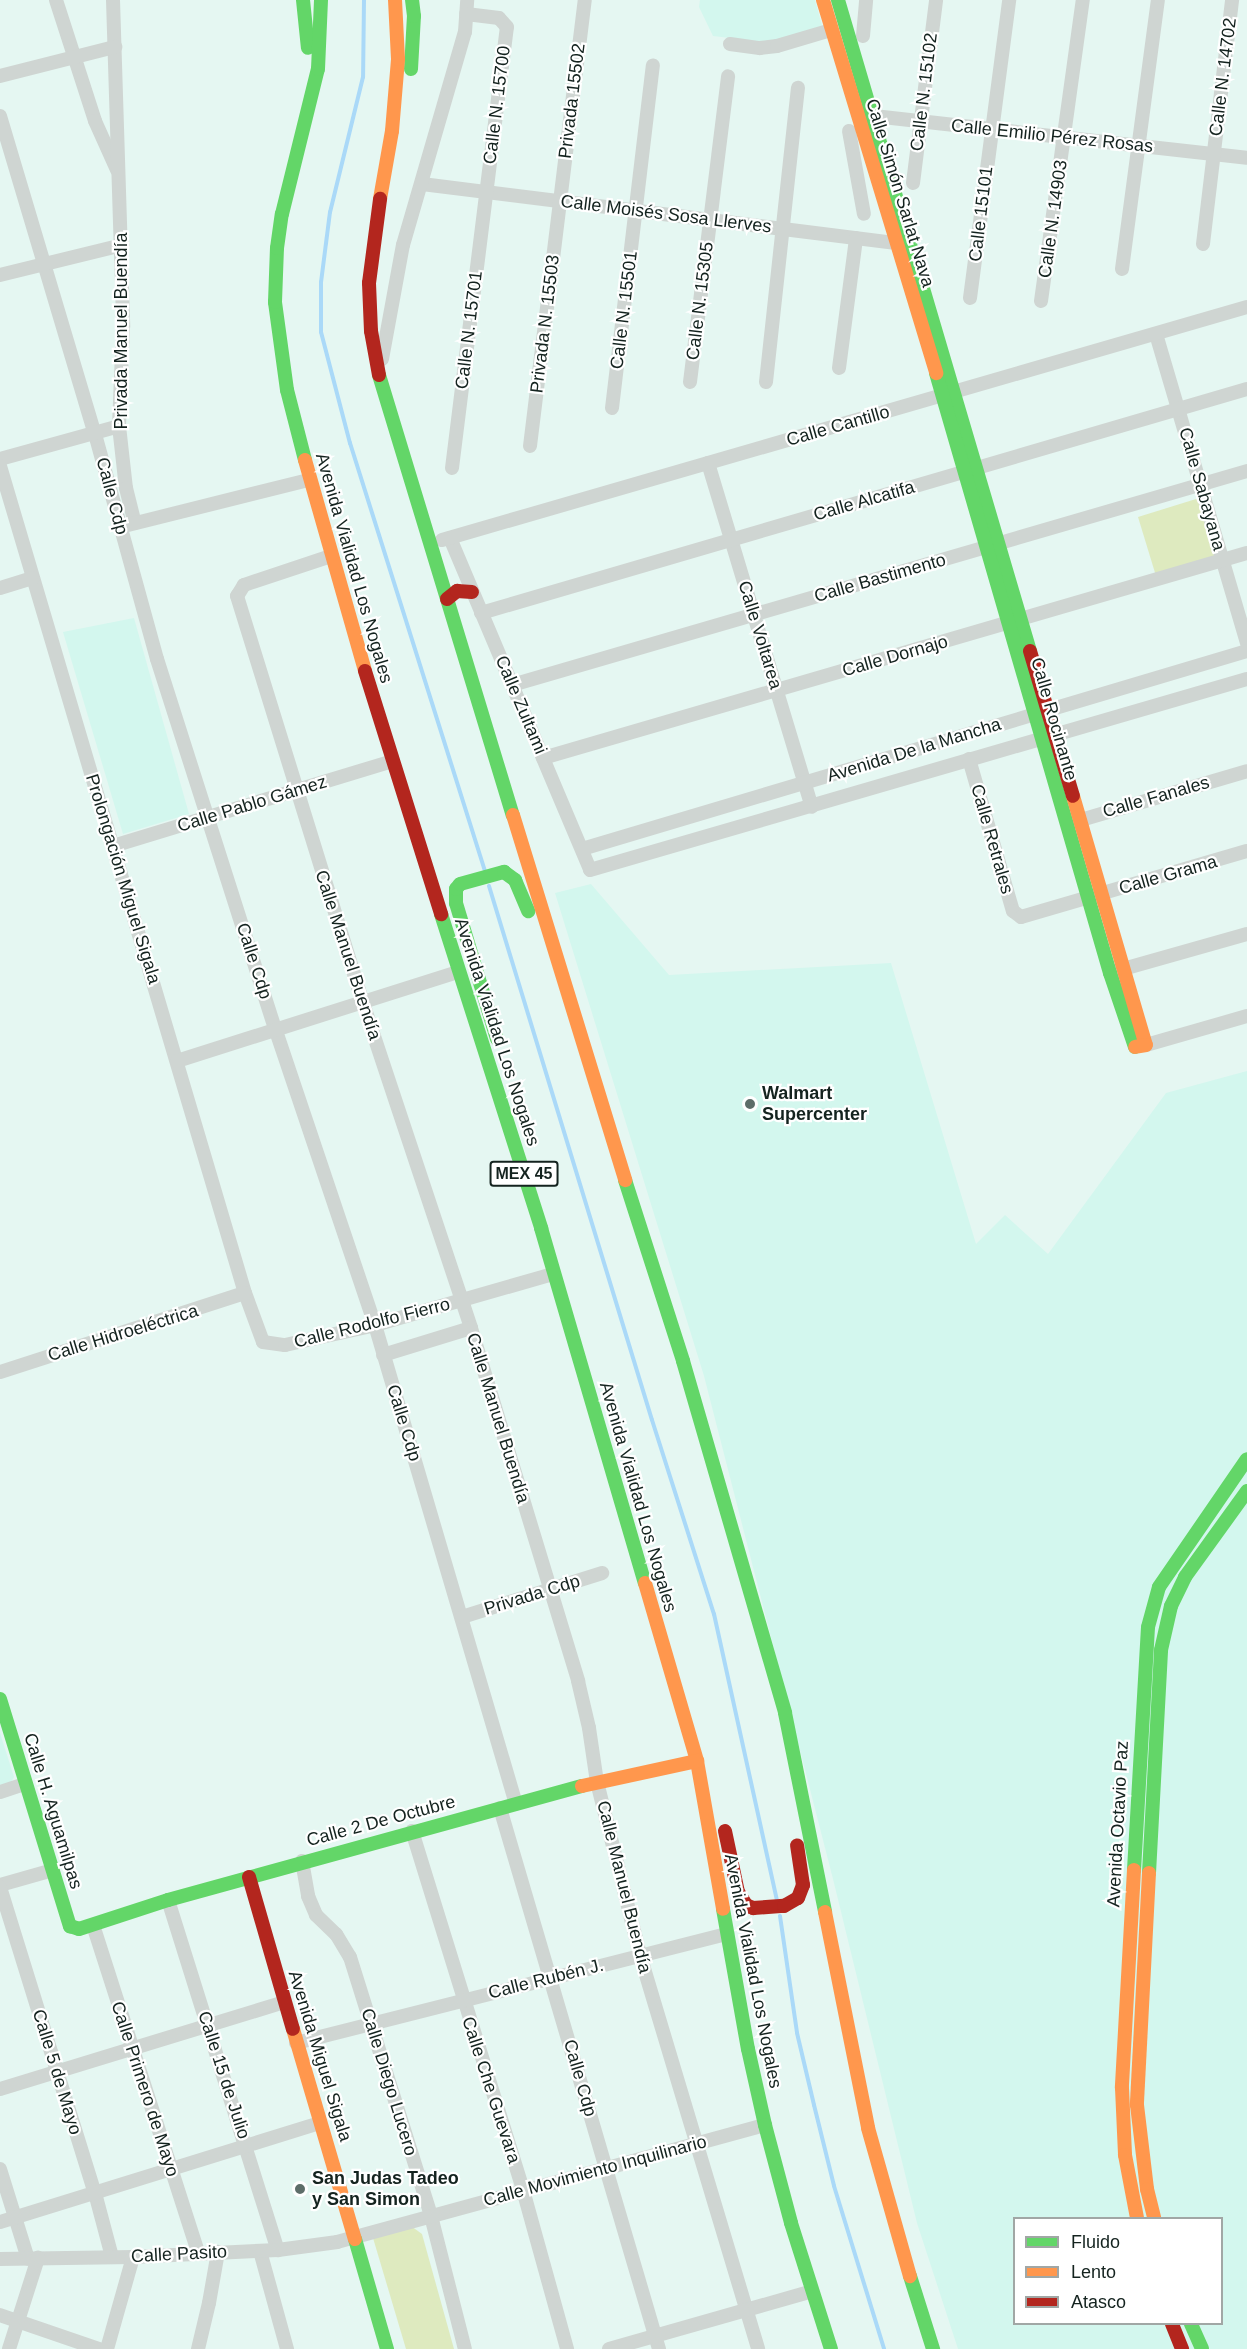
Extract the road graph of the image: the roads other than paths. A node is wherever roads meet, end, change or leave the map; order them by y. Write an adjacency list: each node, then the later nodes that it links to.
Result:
1 (57, 0): 22 (street)
2 (113, 0): 21 (street, Privada Manuel Buendía)
3 (303, 0): 27 (main road)
4 (321, 0): 27 (main road, Avenida Vialidad Los Nogales / MEX 45)
5 (395, 0): 33 (main road)
6 (412, 0): 33 (main road)
7 (466, 0): 17 (street)
8 (585, 0): 44 (street, Privada 15502)
9 (823, 0): 18 (main road, Calle Simón Sarlat Nava)
10 (838, 0): 30 (main road, Calle Simón Sarlat Nava)
11 (866, 0): 19 (street)
12 (936, 0): 31 (street, Calle N. 15102)
13 (1009, 0): 32 (street, Calle 15101)
14 (1083, 0): 35 (street, Calle N. 14903)
15 (1158, 0): 36 (street)
16 (1232, 0): 38 (street, Calle N. 14702)
17 (466, 14): 42 (street); 43 (street, Calle N. 15700)
18 (831, 30): 20 (street); 28 (main road, Calle Simón Sarlat Nava)
19 (863, 36)
20 (730, 44)
21 (115, 47): 22 (street); 40 (street, Privada Manuel Buendía)
22 (73, 57): 24 (street); 40 (street)
23 (653, 64): 45 (street)
24 (0, 76)
25 (728, 76): 47 (street, Calle N. 15305)
26 (798, 88): 48 (street)
27 (312, 97): 78 (main road, Avenida Vialidad Los Nogales / MEX 45)
28 (857, 114): 30 (street, Calle Emilio Pérez Rosas); 37 (main road, Calle Simón Sarlat Nava)
29 (0, 116): 54 (street, Calle Cdp)
30 (873, 116): 31 (street, Calle Emilio Pérez Rosas); 53 (main road, Calle Simón Sarlat Nava)
31 (920, 121): 32 (street, Calle Emilio Pérez Rosas); 41 (street, Calle N. 15102)
32 (992, 129): 35 (street, Calle Emilio Pérez Rosas); 57 (street, Calle 15101)
33 (392, 131): 62 (main road)
34 (849, 131): 37 (street)
35 (1065, 138): 36 (street, Calle Emilio Pérez Rosas); 58 (street, Calle N. 14903)
36 (1139, 146): 38 (street, Calle Emilio Pérez Rosas); 55 (street)
37 (861, 152): 46 (street); 50 (main road, Calle Simón Sarlat Nava)
38 (1214, 154): 39 (street, Calle Emilio Pérez Rosas); 51 (street, Calle N. 14702)
39 (1247, 158)
40 (119, 174): 52 (street, Privada Manuel Buendía)
41 (913, 183)
42 (422, 184): 43 (street, Calle Moisés Sosa Llerves); 62 (street)
43 (487, 192): 44 (street, Calle Moisés Sosa Llerves); 75 (street, Calle N. 15701)
44 (560, 201): 45 (street, Calle Moisés Sosa Llerves); 71 (street, Privada N. 15503)
45 (636, 211): 47 (street, Calle Moisés Sosa Llerves); 67 (street, Calle N. 15501)
46 (864, 214)
47 (710, 220): 48 (street, Calle Moisés Sosa Llerves); 63 (street, Calle N. 15305)
48 (783, 229): 49 (street, Calle Moisés Sosa Llerves); 64 (street)
49 (855, 238): 50 (street, Calle Moisés Sosa Llerves); 61 (street)
50 (895, 243): 53 (street, Calle Moisés Sosa Llerves); 66 (main road, Calle Simón Sarlat Nava)
51 (1203, 244)
52 (122, 245): 54 (street); 69 (street, Privada Manuel Buendía)
53 (910, 245): 66 (main road, Calle Simón Sarlat Nava)
54 (44, 264): 56 (street); 70 (street, Calle Cdp)
55 (1122, 269)
56 (0, 275)
57 (970, 298)
58 (1041, 301)
59 (1247, 307): 60 (street, Calle Cantillo)
60 (1156, 334): 66 (street, Calle Cantillo); 68 (street, Calle Sabayana)
61 (839, 368)
62 (379, 378): 84 (main road)
63 (690, 382)
64 (766, 382)
65 (1247, 389): 68 (street, Calle Alcatifa)
66 (949, 395): 73 (street, Calle Cantillo); 76 (main road, Calle Rocinante)
67 (612, 408)
68 (1178, 410): 76 (street, Calle Alcatifa); 79 (street, Calle Sabayana)
69 (119, 426): 70 (street); 80 (street, Privada Manuel Buendía)
70 (95, 434): 72 (street); 81 (street, Calle Cdp)
71 (530, 447)
72 (0, 459)
73 (708, 463): 82 (street, Calle Cantillo); 83 (street, Calle Voltarea)
74 (0, 466): 89 (street, Prolongación Miguel Sigala)
75 (452, 468)
76 (971, 470): 83 (street, Calle Alcatifa); 85 (main road, Calle Rocinante)
77 (1247, 471): 79 (street, Calle Bastimento)
78 (309, 480): 80 (street); 87 (main road, Avenida Vialidad Los Nogales / MEX 45)
79 (1200, 485): 85 (street, Calle Bastimento); 88 (street, Calle Sabayana)
80 (135, 523): 81 (street)
81 (120, 527): 113 (street, Calle Cdp)
82 (450, 538): 84 (street, Calle Cantillo); 91 (street, Calle Zultami)
83 (731, 540): 93 (street, Calle Alcatifa); 94 (street, Calle Voltarea)
84 (429, 544): 92 (main road)
85 (993, 545): 94 (street, Calle Bastimento); 95 (main road, Calle Rocinante); 96 (main road, Calle Rocinante)
86 (1247, 553): 88 (street, Calle Dornajo)
87 (331, 556): 108 (main road, Avenida Vialidad Los Nogales / MEX 45); 111 (street, Calle Manuel Buendía)
88 (1223, 560): 95 (street, Calle Dornajo); 97 (street, Calle Sabayana)
89 (33, 578): 90 (street); 116 (street, Prolongación Miguel Sigala)
90 (0, 588)
91 (472, 592): 92 (main road); 93 (street, Calle Zultami)
92 (447, 599): 131 (main road)
93 (481, 613): 100 (street, Calle Zultami)
94 (754, 615): 100 (street, Calle Bastimento); 101 (street, Calle Voltarea)
95 (1021, 619): 96 (street, Calle Dornajo); 102 (main road, Calle Rocinante)
96 (1007, 623): 101 (street, Calle Dornajo); 103 (main road, Calle Rocinante)
97 (1247, 644)
98 (1247, 651): 102 (street, Avenida De la Mancha)
99 (1247, 679): 104 (street, Avenida De la Mancha)
100 (512, 686): 106 (street, Calle Zultami)
101 (777, 690): 106 (street, Calle Dornajo); 110 (street, Calle Voltarea)
102 (1048, 710): 103 (street, Avenida De la Mancha); 104 (main road, Calle Rocinante)
103 (1034, 714): 105 (main road, Calle Rocinante); 110 (street, Avenida De la Mancha)
104 (1055, 733): 105 (street, Avenida De la Mancha); 114 (main road, Calle Rocinante)
105 (1040, 738): 107 (street, Avenida De la Mancha); 115 (main road, Calle Rocinante)
106 (543, 758): 117 (street, Calle Zultami)
107 (969, 759): 112 (street, Avenida De la Mancha); 120 (street, Calle Retrales)
108 (392, 761): 111 (street, Calle Pablo Gámez); 123 (main road, Avenida Vialidad Los Nogales / MEX 45)
109 (1247, 771): 114 (street, Calle Fanales)
110 (805, 782): 112 (street, Calle Voltarea); 117 (street, Avenida De la Mancha)
111 (296, 790): 113 (street, Calle Pablo Gámez); 124 (street, Calle Manuel Buendía)
112 (812, 807): 119 (street, Avenida De la Mancha)
113 (207, 818): 116 (street, Calle Pablo Gámez); 126 (street, Calle Cdp)
114 (1080, 820): 115 (street, Calle Fanales); 120 (main road, Calle Rocinante)
115 (1066, 824): 120 (main road, Calle Rocinante)
116 (113, 846): 129 (street, Prolongación Miguel Sigala)
117 (582, 849): 119 (street, Calle Zultami)
118 (1247, 851): 120 (street, Calle Grama)
119 (592, 870)
120 (1095, 896): 122 (main road, Calle Rocinante)
121 (1247, 934): 122 (street)
122 (1117, 971): 127 (main road, Calle Rocinante)
123 (458, 972): 124 (street); 132 (main road, Avenida Vialidad Los Nogales / MEX 45)
124 (363, 1003): 126 (street); 135 (street, Calle Manuel Buendía)
125 (1247, 1016): 127 (street)
126 (276, 1031): 129 (street); 136 (street, Calle Cdp)
127 (1141, 1046)
128 (502, 1055): 131 (main road)
129 (177, 1061): 134 (street, Prolongación Miguel Sigala)
130 (521, 1119): 132 (main road)
131 (627, 1186): 146 (main road)
132 (541, 1228): 133 (main road, Avenida Vialidad Los Nogales / MEX 45)
133 (553, 1274): 135 (street, Calle Rodolfo Fierro); 147 (main road, Avenida Vialidad Los Nogales / MEX 45)
134 (245, 1293): 136 (street, Calle Rodolfo Fierro); 139 (street, Calle Hidroeléctrica)
135 (462, 1301): 136 (street, Calle Rodolfo Fierro); 137 (street, Calle Manuel Buendía)
136 (375, 1325): 138 (street, Calle Cdp)
137 (471, 1328): 138 (street, Calle Rodolfo Fierro); 143 (street, Calle Manuel Buendía)
138 (383, 1355): 144 (street, Calle Cdp)
139 (0, 1372)
140 (1247, 1459): 184 (main road, Avenida Octavio Paz)
141 (1247, 1491): 185 (main road, Avenida Octavio Paz)
142 (602, 1573): 143 (street, Privada Cdp)
143 (550, 1589): 144 (street, Privada Cdp); 148 (street, Calle Manuel Buendía)
144 (462, 1617): 152 (street, Calle Cdp)
145 (0, 1699): 149 (main road, Calle H. Aguamilpas)
146 (785, 1713): 154 (main road); 214 (main road)
147 (697, 1761): 148 (main road, Calle 2 De Octubre); 150 (main road); 162 (main road, Avenida Vialidad Los Nogales / MEX 45)
148 (597, 1782): 152 (main road, Calle 2 De Octubre); 163 (street, Calle Manuel Buendía)
149 (25, 1784): 151 (street); 157 (main road, Calle H. Aguamilpas)
150 (716, 1788)
151 (0, 1792)
152 (516, 1804): 153 (main road, Calle 2 De Octubre)
153 (500, 1808): 155 (main road, Calle 2 De Octubre); 164 (street, Calle Cdp)
154 (723, 1816)
155 (412, 1831): 156 (main road, Calle 2 De Octubre); 165 (street, Calle Che Guevara)
156 (302, 1861): 158 (main road, Calle 2 De Octubre); 168 (street, Calle Diego Lucero)
157 (53, 1870): 159 (street); 161 (main road, Calle H. Aguamilpas)
158 (249, 1876): 160 (main road, Calle 2 De Octubre); 166 (main road, Avenida Miguel Sigala)
159 (0, 1886): 171 (street, Calle 5 de Mayo)
160 (168, 1900): 161 (main road, Calle 2 De Octubre); 167 (street, Calle 15 de Julio)
161 (86, 1927): 170 (street, Calle Primero de Mayo)
162 (727, 1934): 163 (street, Calle Rubén J.); 174 (main road, Avenida Vialidad Los Nogales / MEX 45)
163 (640, 1955): 164 (street, Calle Rubén J.); 175 (street, Calle Manuel Buendía)
164 (550, 1979): 165 (street, Calle Rubén J.); 177 (street, Calle Cdp)
165 (462, 1999): 168 (street, Calle Rubén J.); 180 (street, Calle Che Guevara)
166 (284, 2002): 167 (street); 169 (main road, Avenida Miguel Sigala)
167 (207, 2026): 170 (street); 176 (street, Calle 15 de Julio)
168 (372, 2026): 169 (street, Calle Rubén J.); 182 (street, Calle Diego Lucero)
169 (296, 2043): 173 (main road, Avenida Miguel Sigala)
170 (133, 2048): 171 (street); 179 (street, Calle Primero de Mayo)
171 (57, 2071): 172 (street); 181 (street, Calle 5 de Mayo)
172 (0, 2089)
173 (321, 2123): 176 (street); 187 (main road, Avenida Miguel Sigala)
174 (765, 2125): 175 (street, Calle Movimiento Inquilinario); 196 (main road, Avenida Vialidad Los Nogales / MEX 45)
175 (694, 2143): 177 (street, Calle Movimiento Inquilinario); 197 (street, Calle Manuel Buendía)
176 (247, 2146): 179 (street); 189 (street, Calle 15 de Julio)
177 (606, 2167): 180 (street, Calle Movimiento Inquilinario); 202 (street, Calle Cdp)
178 (0, 2169): 183 (street)
179 (171, 2170): 181 (street); 191 (street, Calle Primero de Mayo)
180 (523, 2190): 182 (street, Calle Movimiento Inquilinario); 210 (street, Calle Che Guevara)
181 (95, 2193): 183 (street); 192 (street, Calle 5 de Mayo)
182 (431, 2216): 187 (street, Calle Movimiento Inquilinario); 209 (street, Calle Diego Lucero)
183 (15, 2217): 186 (street); 195 (street)
184 (1137, 2217)
185 (1154, 2217)
186 (0, 2222)
187 (357, 2238): 189 (street, Calle Pasito); 208 (main road, Avenida Miguel Sigala)
188 (260, 2250): 189 (street, Calle Pasito); 190 (street, Calle Pasito); 207 (street)
189 (278, 2250)
190 (218, 2252): 191 (street, Calle Pasito); 206 (street)
191 (198, 2253): 193 (street, Calle Pasito)
192 (112, 2257): 193 (street, Calle Pasito); 195 (street, Calle Pasito)
193 (133, 2257): 205 (street)
194 (0, 2259): 195 (street, Calle Pasito)
195 (33, 2259): 199 (street)
196 (813, 2291): 197 (street); 213 (main road, Avenida Vialidad Los Nogales / MEX 45)
197 (745, 2309): 202 (street); 212 (street, Calle Manuel Buendía)
198 (0, 2316): 199 (street)
199 (18, 2321): 203 (street); 204 (street)
200 (1173, 2325): 215 (main road)
201 (1191, 2325): 216 (main road)
202 (657, 2343): 211 (street)
203 (9, 2349)
204 (99, 2349)
205 (107, 2349)
206 (198, 2349)
207 (287, 2349)
208 (387, 2349)
209 (465, 2349)
210 (567, 2349)
211 (609, 2349)
212 (758, 2349)
213 (831, 2349)
214 (933, 2349)
215 (1182, 2349)
216 (1202, 2349)

